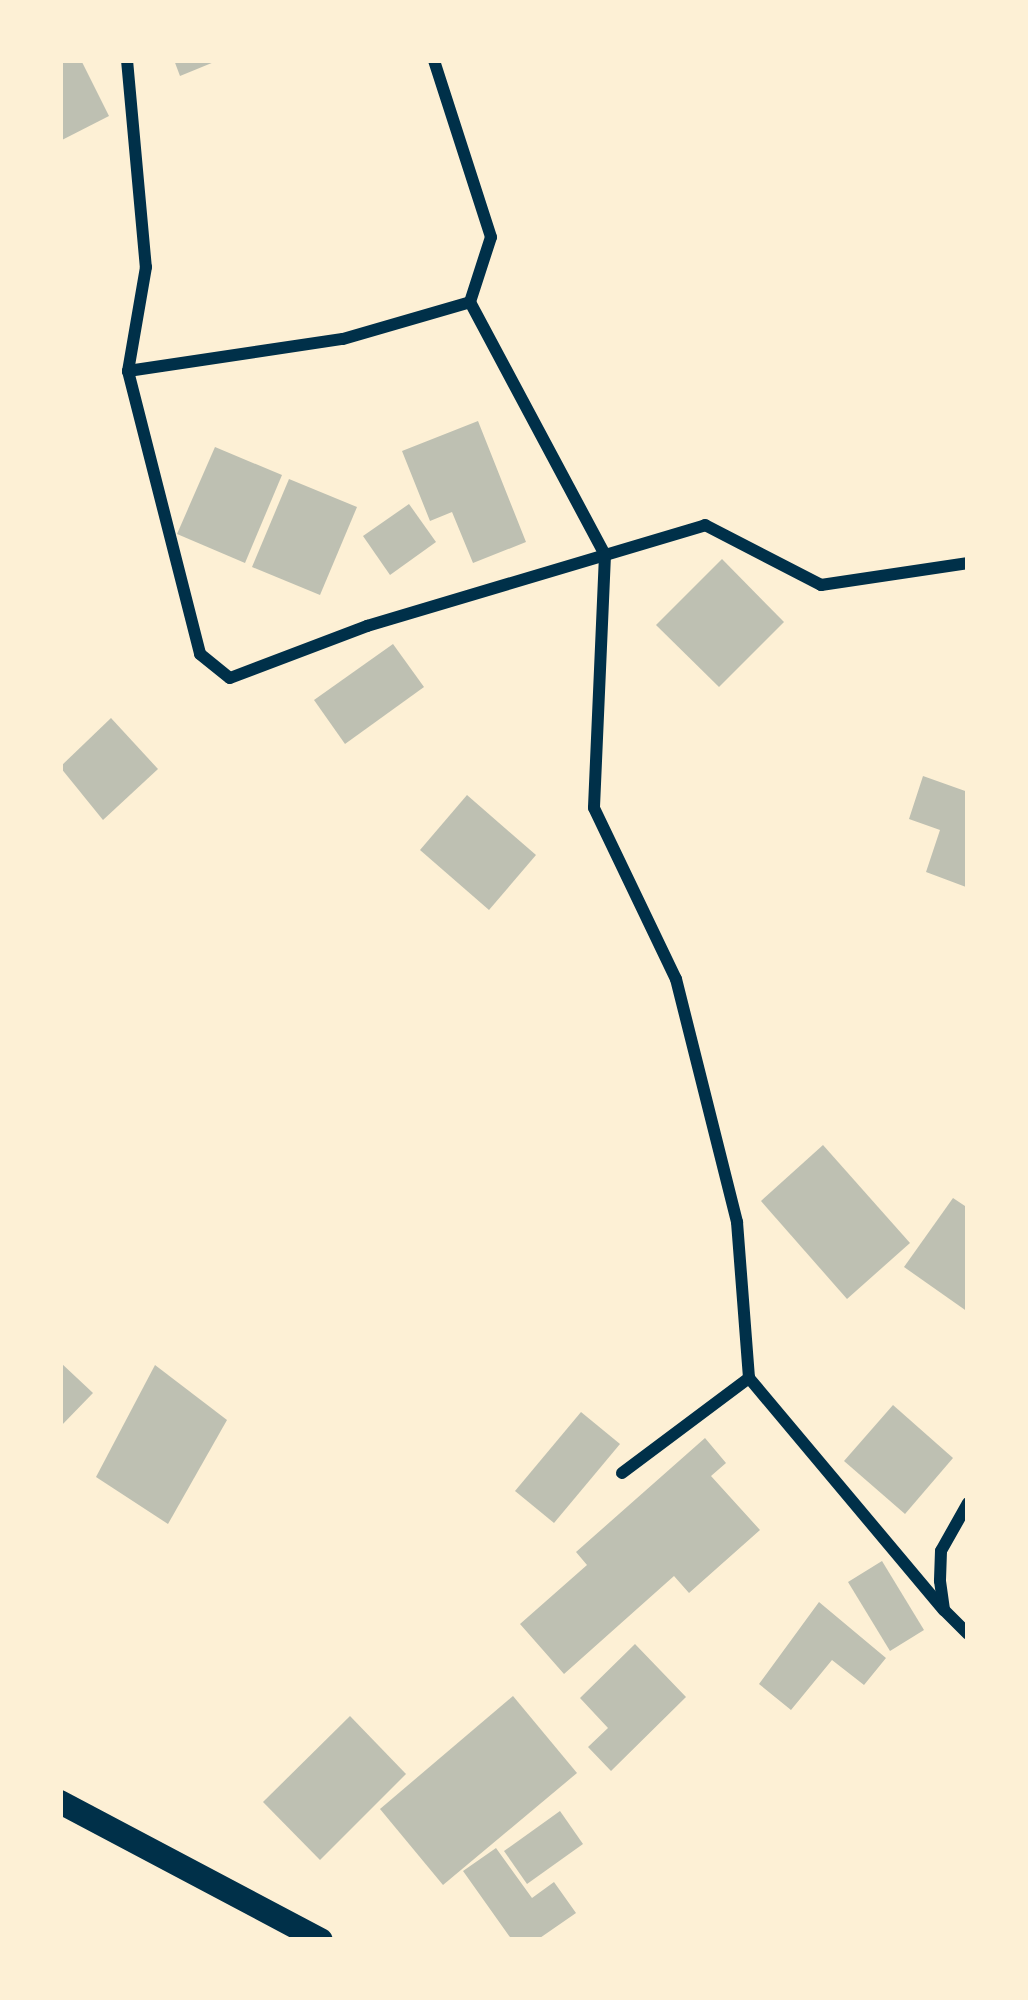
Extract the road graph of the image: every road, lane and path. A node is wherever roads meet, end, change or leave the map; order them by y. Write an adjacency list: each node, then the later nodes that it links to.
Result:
1 (127, 60): 4 (street)
2 (434, 60): 3 (street)
3 (470, 302): 4 (street); 5 (street)
4 (128, 371): 5 (street)
5 (605, 555): 6 (street); 7 (street)
6 (968, 563)
7 (749, 1378): 8 (street); 10 (street)
8 (622, 1473)
9 (968, 1503): 10 (street)
10 (944, 1610): 11 (street)
11 (968, 1634)
12 (60, 1802): 13 (main road)
13 (321, 1940)

